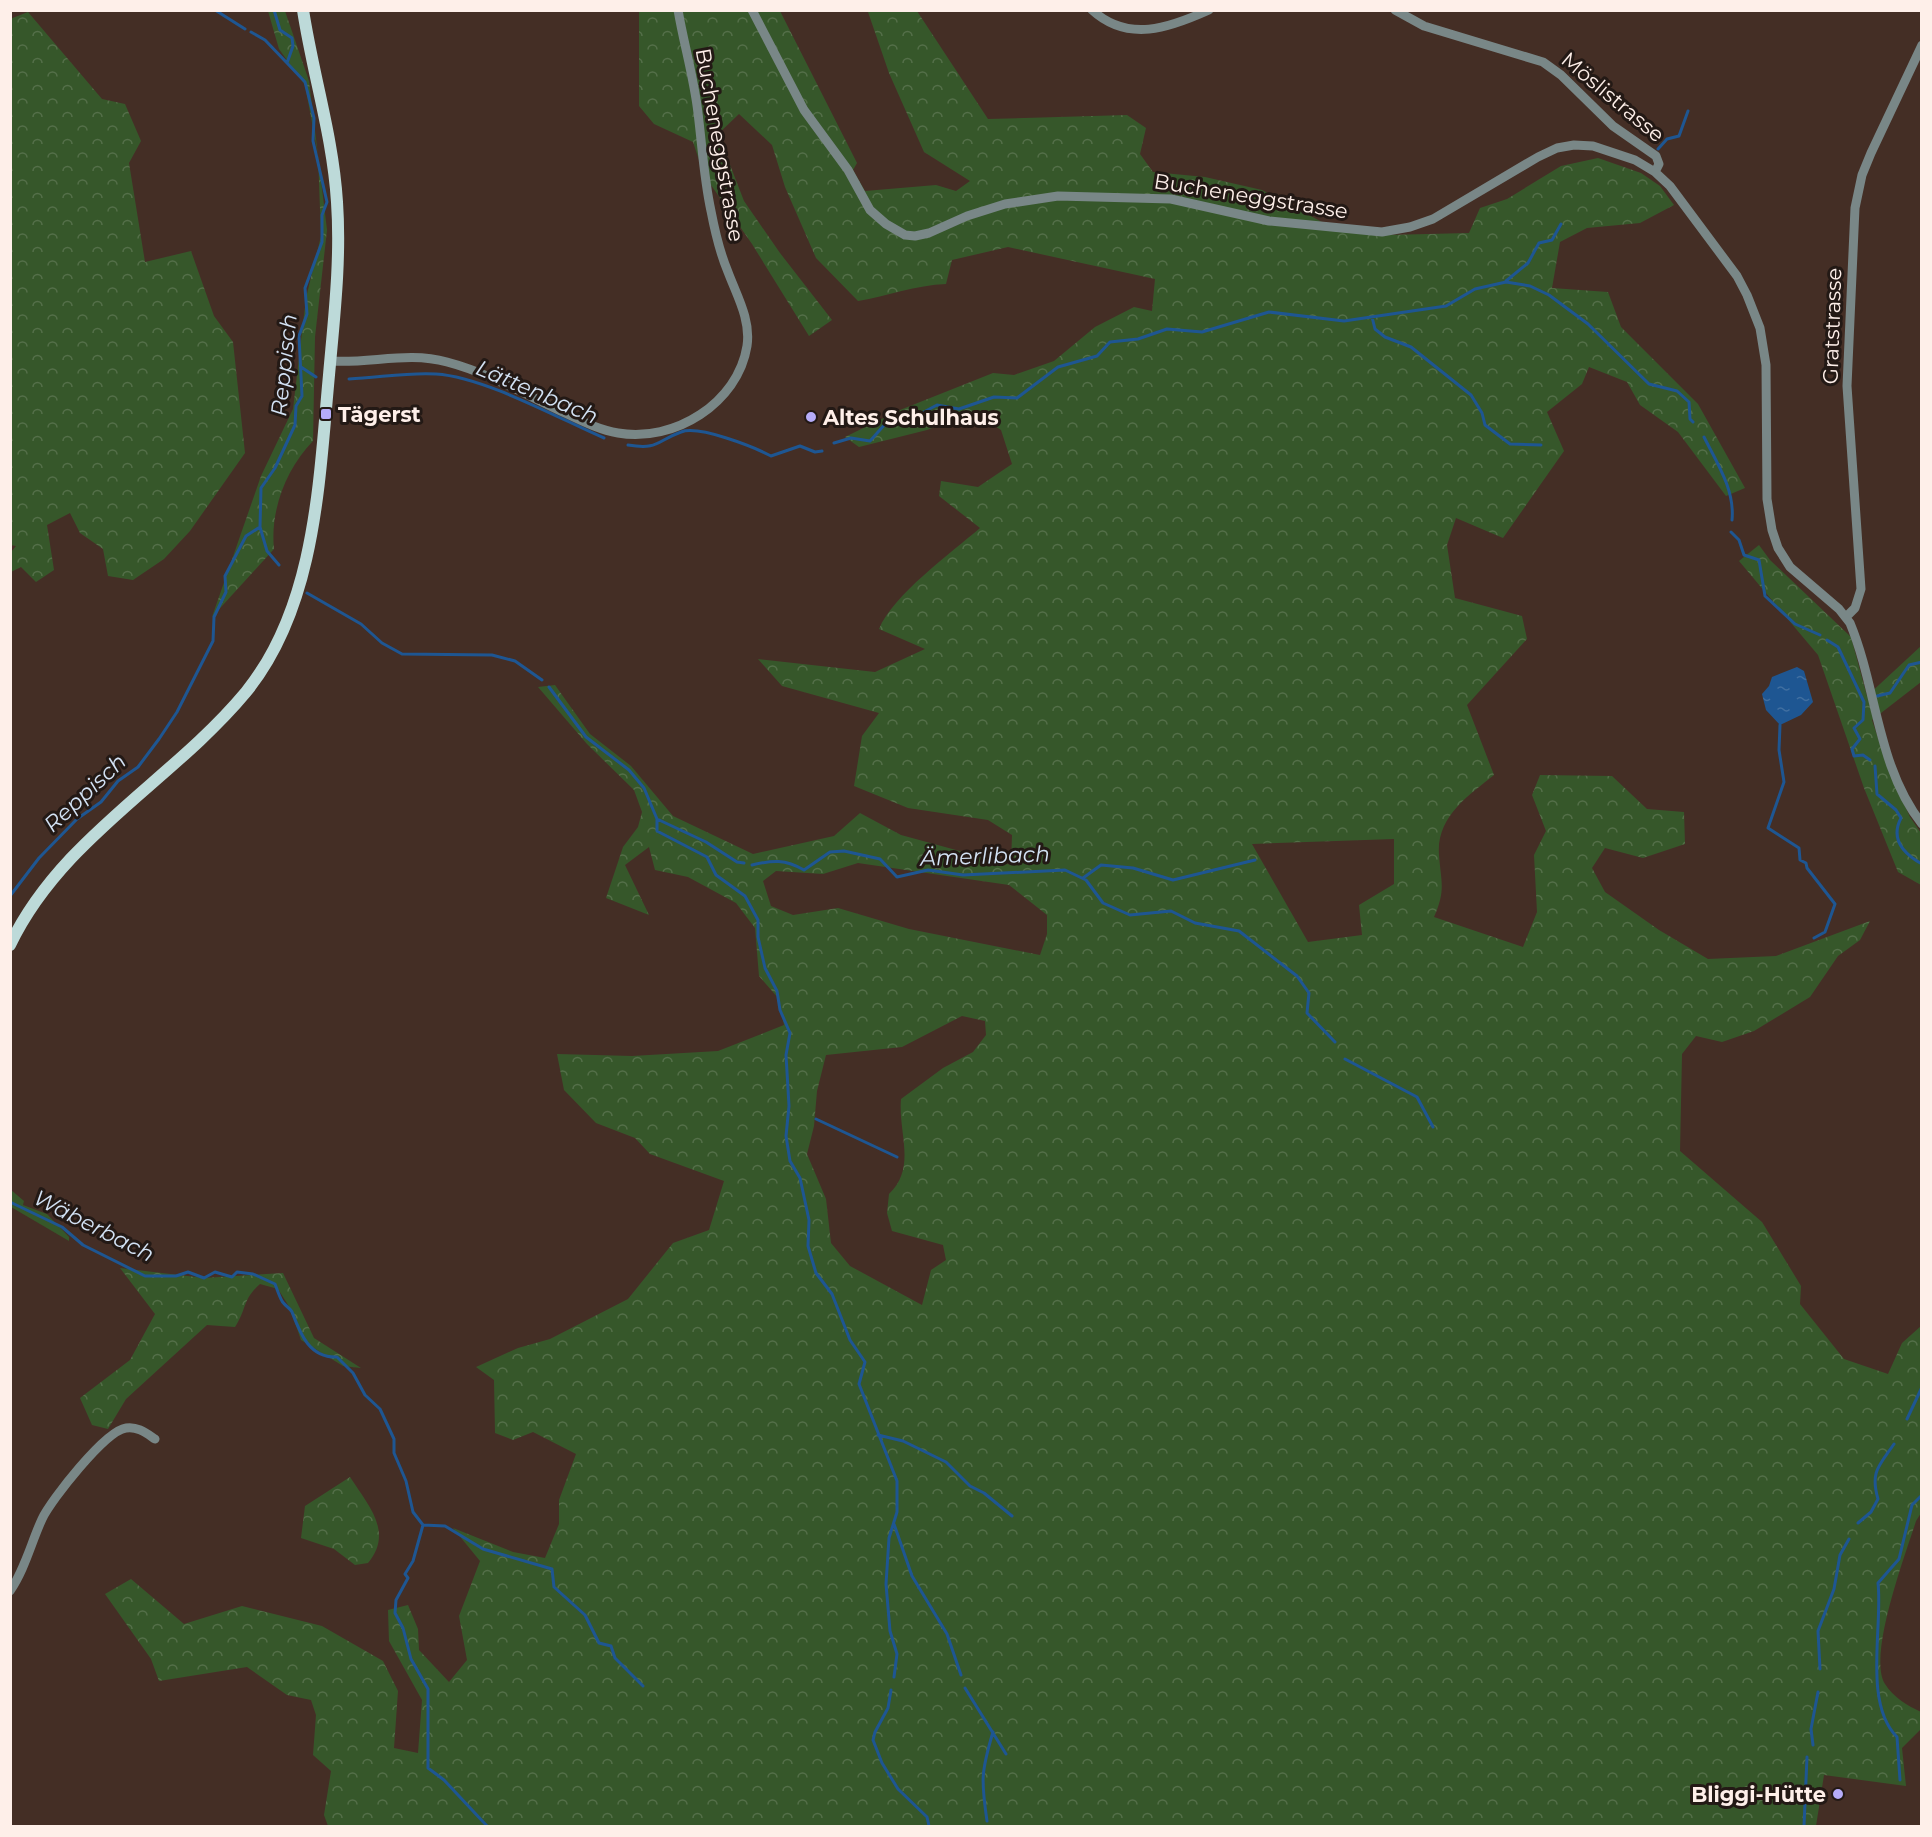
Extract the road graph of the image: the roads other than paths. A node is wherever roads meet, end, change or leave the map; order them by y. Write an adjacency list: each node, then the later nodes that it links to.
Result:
1 (303, 10): 9 (main road)
2 (678, 10): 9 (street, Bucheneggstrasse)
3 (752, 10): 8 (street, Bucheneggstrasse)
4 (1092, 10): 5 (street)
5 (1209, 10)
6 (1395, 10): 8 (street, Möslistrasse)
7 (1922, 45): 10 (street, Gratstrasse)
8 (1654, 172): 10 (street, Bucheneggstrasse)
9 (330, 361): 12 (main road)
10 (1846, 617): 11 (street, Bucheneggstrasse)
11 (1922, 824)
12 (10, 945)
13 (155, 1438): 14 (street)
14 (10, 1591)

